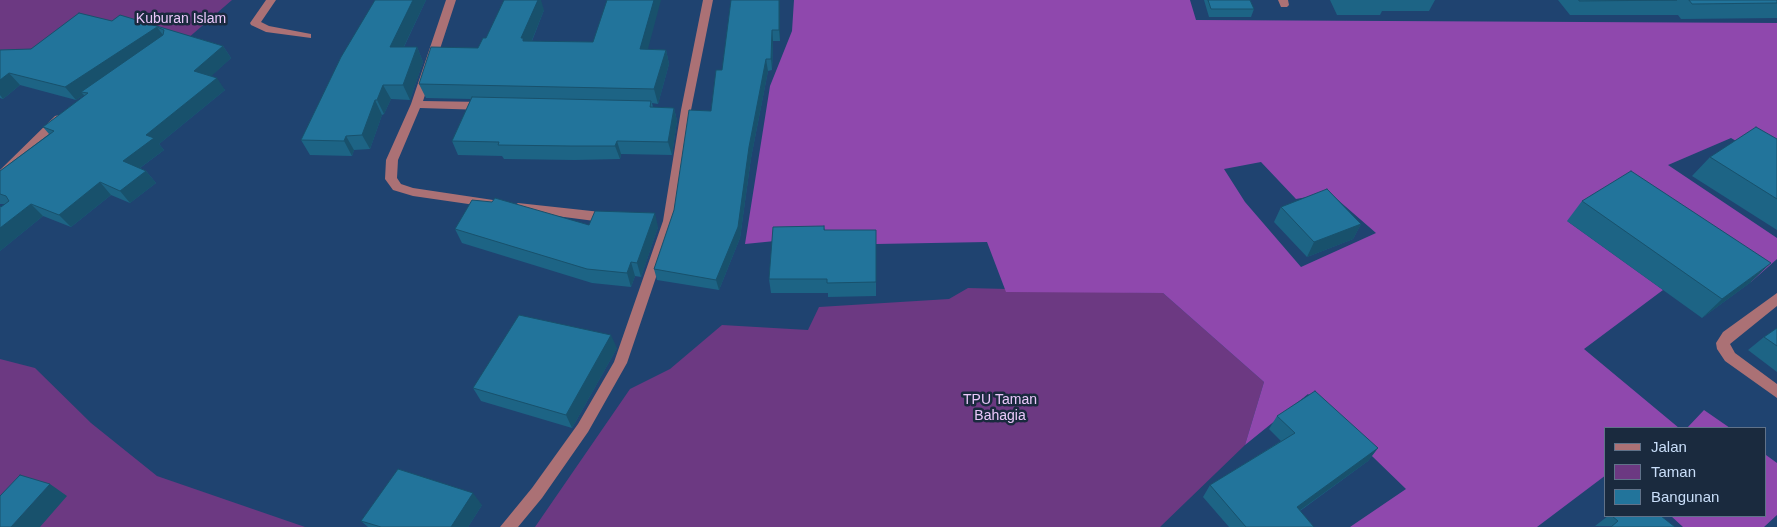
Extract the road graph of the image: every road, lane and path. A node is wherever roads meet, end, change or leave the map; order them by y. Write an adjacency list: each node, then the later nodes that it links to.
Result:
1 (271, 0): 4 (street)
2 (450, 0): 5 (street)
3 (708, 0): 12 (street)
4 (307, 36)
5 (416, 104): 6 (street); 9 (street)
6 (493, 106)
7 (67, 114): 8 (street)
8 (0, 177)
9 (619, 218)
10 (1777, 298): 11 (street)
11 (1777, 392)
12 (508, 527)

